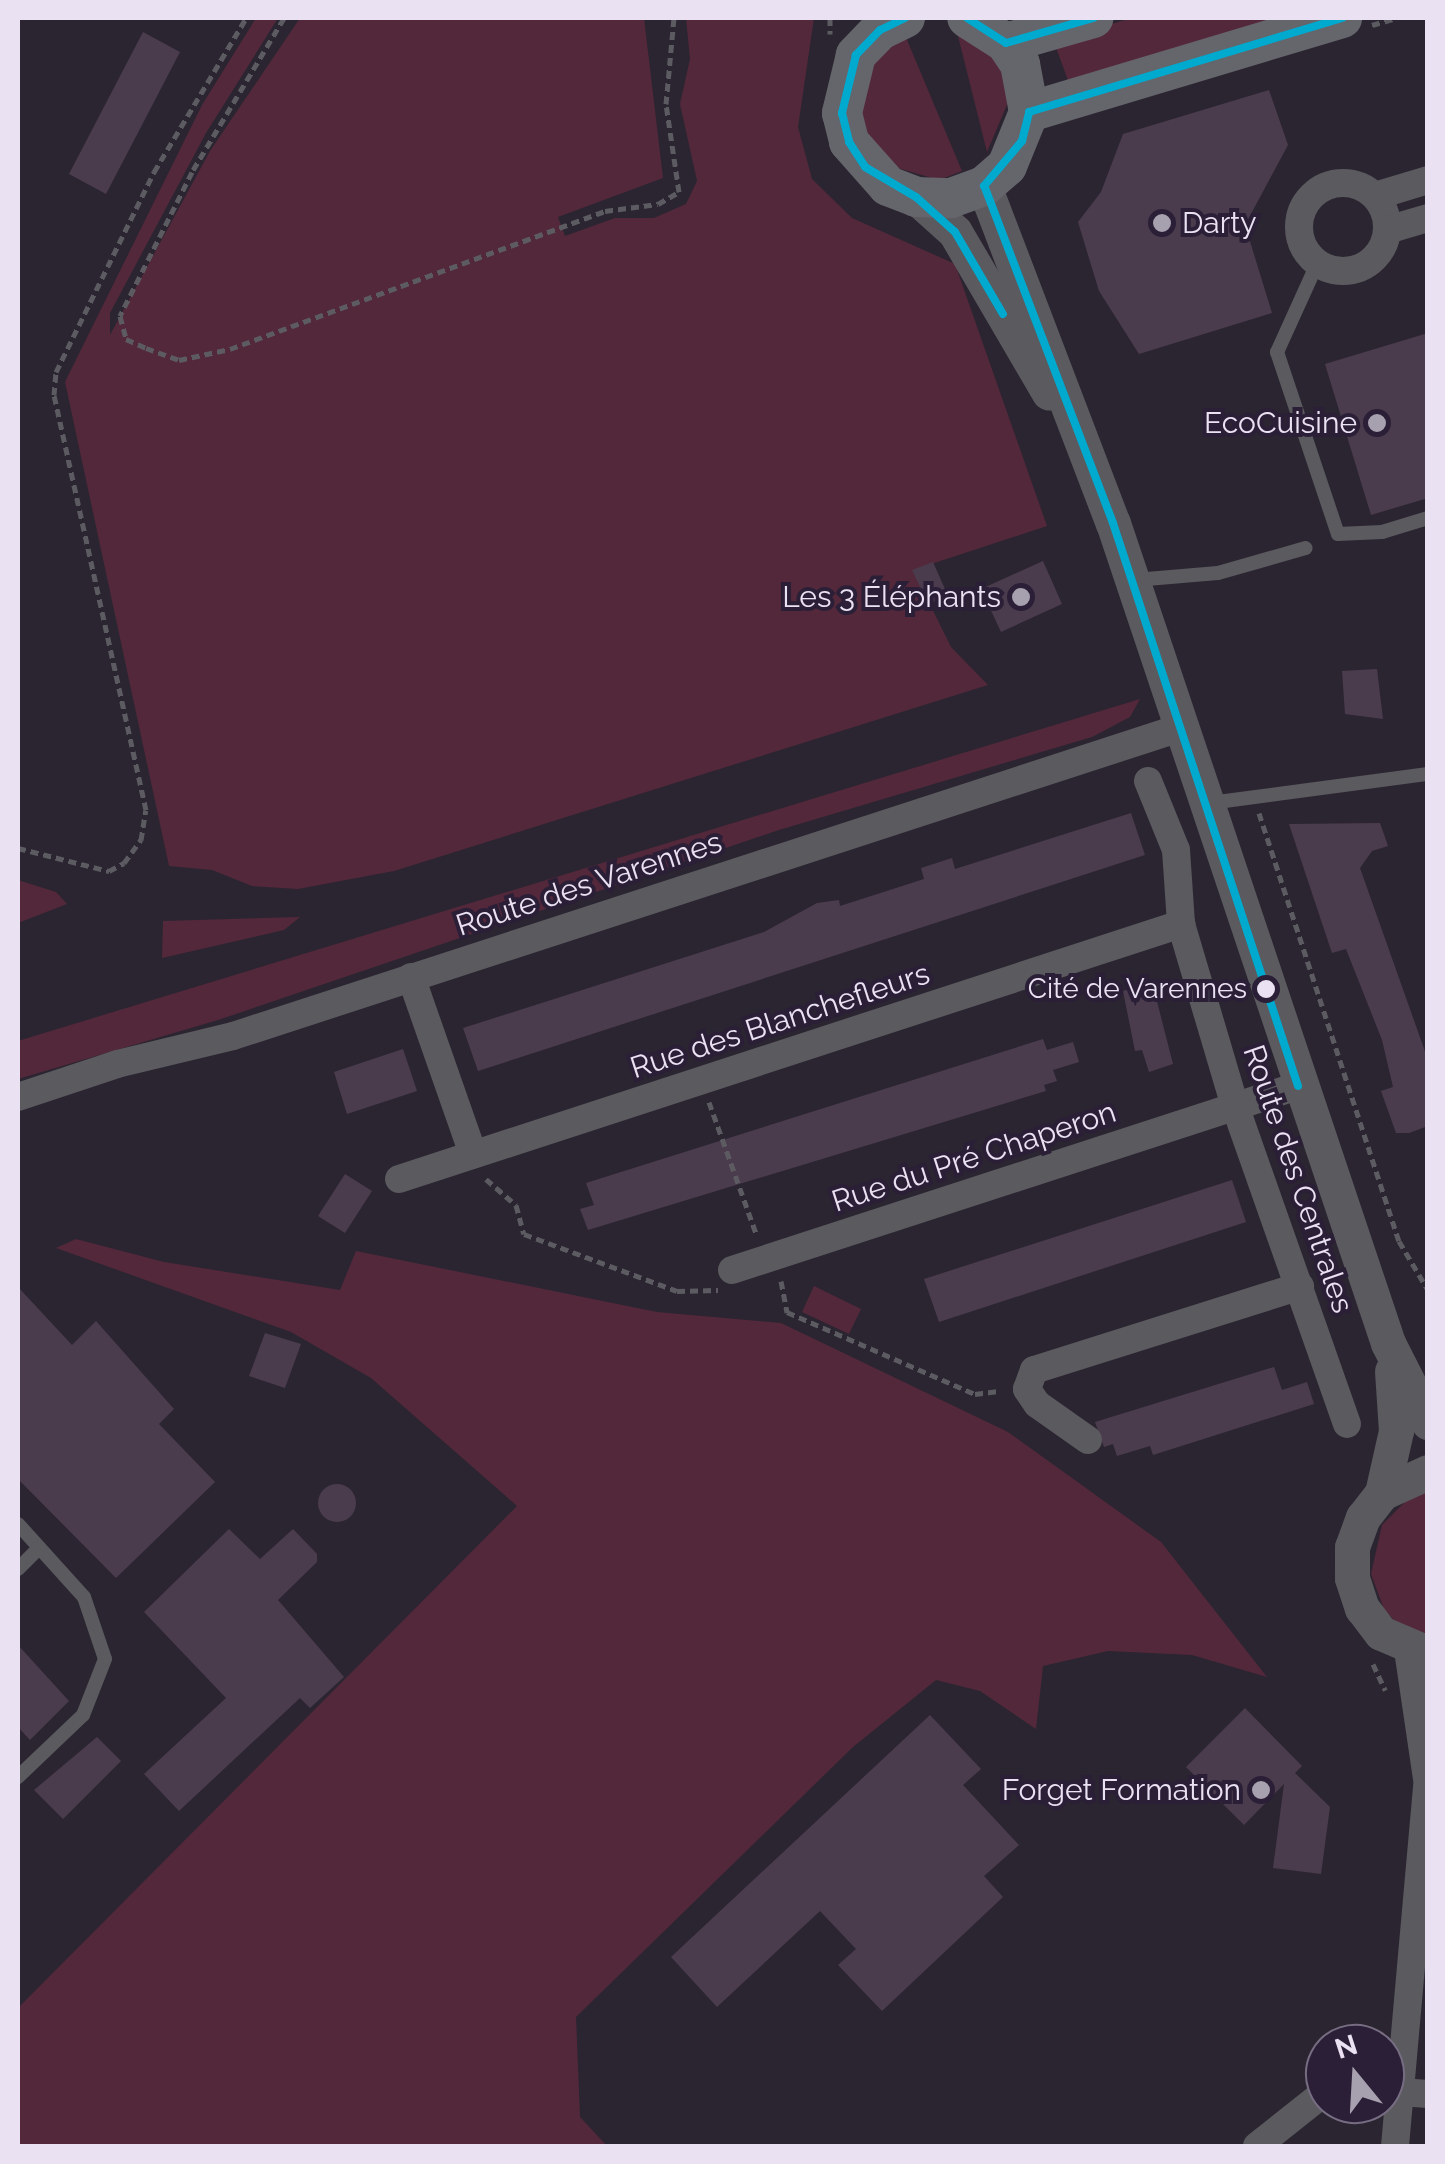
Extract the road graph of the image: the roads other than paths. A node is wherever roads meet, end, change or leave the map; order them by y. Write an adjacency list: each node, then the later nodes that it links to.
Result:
1 (906, 18): 5 (main road)
2 (967, 18): 6 (main road)
3 (1092, 18): 6 (main road)
4 (1342, 18): 7 (main road)
5 (851, 36): 11 (main road)
6 (1006, 43): 7 (main road)
7 (1029, 112): 9 (main road)
8 (1428, 180): 10 (street)
9 (984, 186): 11 (main road); 15 (street)
10 (1375, 196): 13 (street); 14 (street)
11 (916, 197): 15 (street)
12 (1428, 218): 13 (street)
13 (1387, 230): 14 (street)
14 (1317, 264): 16 (lane)
15 (1096, 476): 18 (street)
16 (1428, 518)
17 (1306, 548): 18 (lane)
18 (1131, 580): 19 (street)
19 (1180, 728): 22 (street); 24 (street, Route des Varennes)
20 (1428, 774): 22 (lane)
21 (1148, 781): 23 (street, Route des Centrales)
22 (1204, 804): 25 (street)
23 (1181, 924): 27 (street, Route des Centrales); 28 (street, Rue des Blanchefleurs)
24 (411, 977): 26 (street, Route des Varennes); 28 (street)
25 (1298, 1086): 27 (street, Rue du Pré Chaperon); 32 (street)
26 (18, 1097)
27 (1235, 1106): 30 (street, Rue du Pré Chaperon); 31 (street, Route des Centrales)
28 (473, 1154): 29 (street, Rue des Blanchefleurs)
29 (399, 1178)
30 (728, 1280)
31 (1300, 1286): 35 (street, Route des Centrales); 36 (street)
32 (1388, 1343): 33 (street); 34 (street); 38 (street)
33 (1428, 1393)
34 (1428, 1422)
35 (1347, 1424)
36 (1088, 1440)
37 (1428, 1472): 38 (street)
38 (1382, 1492): 42 (street)
39 (18, 1524): 40 (lane)
40 (39, 1548): 41 (lane); 43 (lane)
41 (18, 1569)
42 (1418, 1652): 44 (street)
43 (18, 1777)
44 (1428, 1778): 45 (street)
45 (1405, 2059)
46 (1305, 2108): 47 (street)
47 (1256, 2146)

